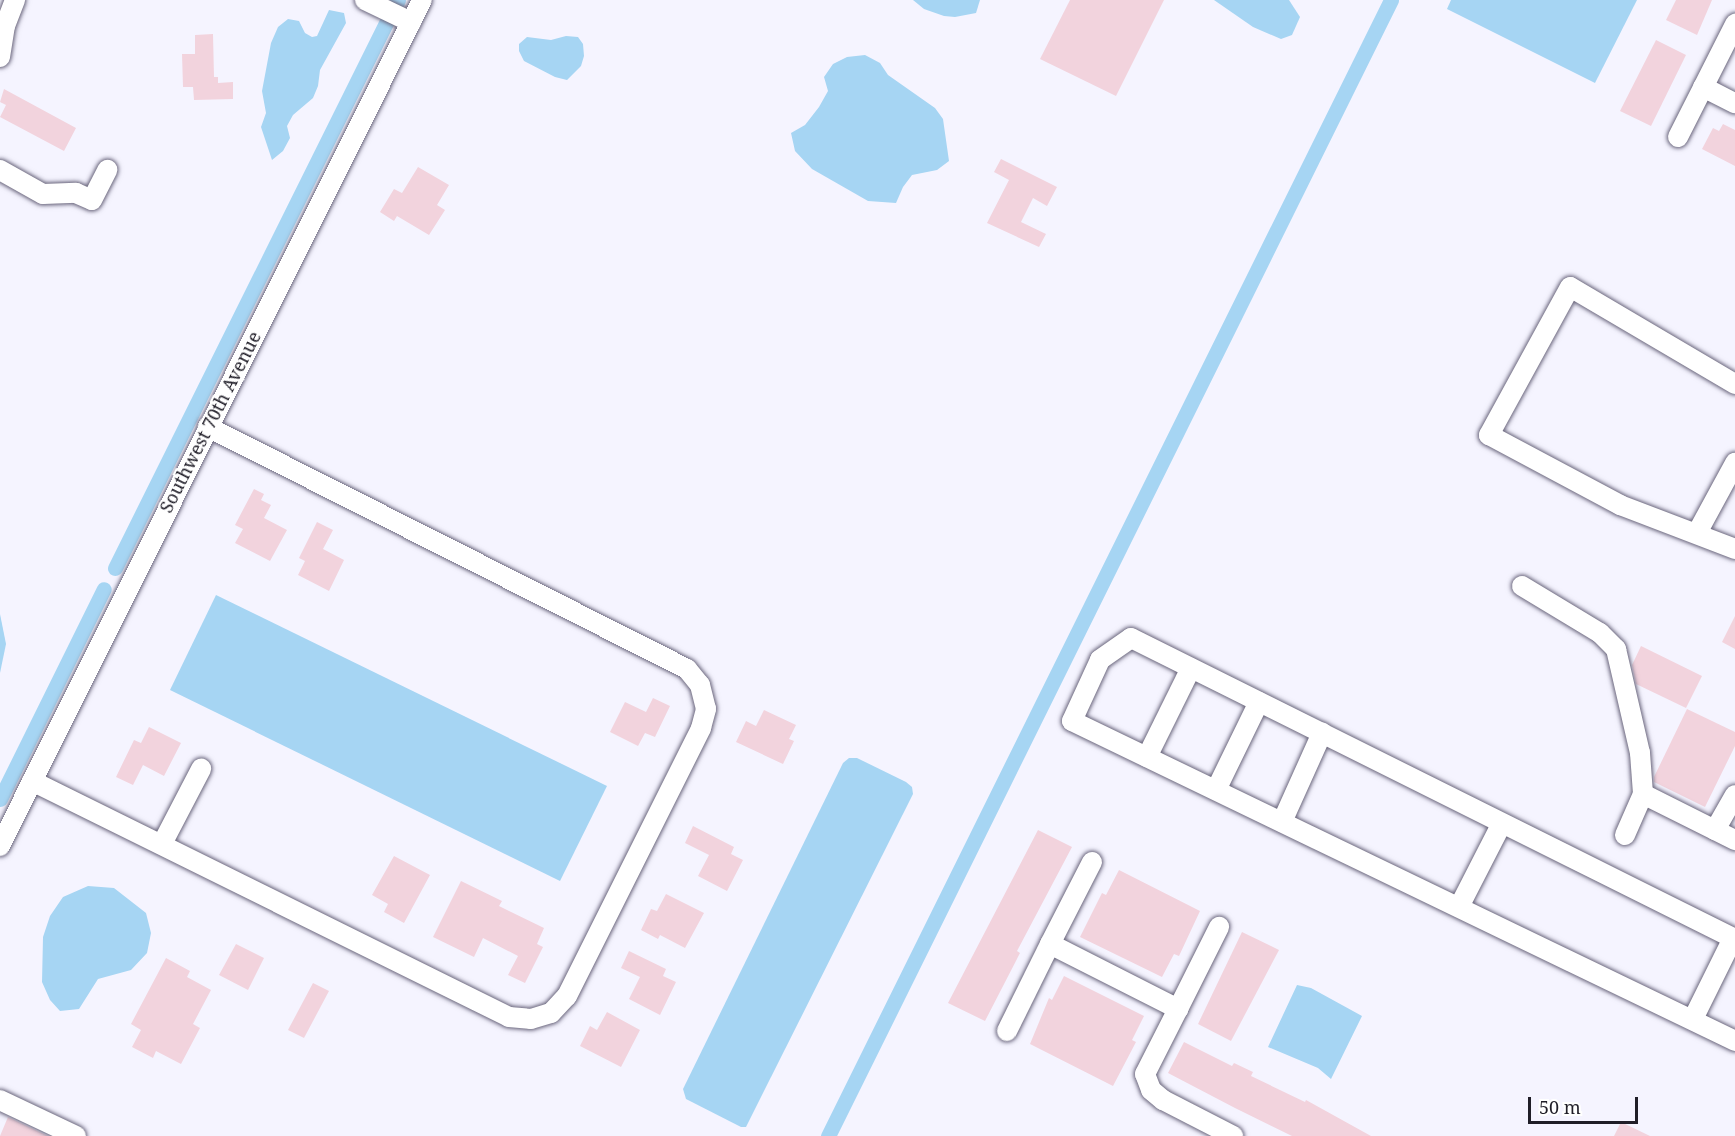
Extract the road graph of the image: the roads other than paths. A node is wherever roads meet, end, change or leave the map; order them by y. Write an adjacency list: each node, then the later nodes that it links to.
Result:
1 (15, 0): 6 (street)
2 (365, 0): 4 (street)
3 (422, 0): 4 (street, Southwest 70th Avenue)
4 (411, 22): 13 (street, Southwest 70th Avenue)
5 (1734, 30): 7 (street)
6 (0, 57)
7 (1703, 87): 8 (street); 9 (street)
8 (1735, 103)
9 (1678, 137)
10 (0, 170): 11 (street)
11 (107, 170)
12 (1735, 384): 15 (street)
13 (208, 427): 23 (street, Southwest 70th Avenue); 32 (street)
14 (1735, 463): 15 (street)
15 (1697, 533): 16 (street)
16 (1735, 549)
17 (1522, 586): 25 (street)
18 (1191, 668): 19 (street); 21 (street); 21 (street)
19 (1259, 702): 20 (street); 24 (street)
20 (1322, 733): 27 (street); 28 (street)
21 (1147, 757): 24 (street)
22 (201, 768): 32 (street)
23 (32, 781): 32 (street); 33 (street, Southwest 70th Avenue)
24 (1215, 790): 27 (street)
25 (1643, 794): 29 (street); 30 (street)
26 (1735, 795): 29 (street)
27 (1282, 822): 35 (street)
28 (1502, 823): 35 (street); 37 (street)
29 (1716, 830): 31 (street)
30 (1625, 835)
31 (1735, 840)
32 (162, 844)
33 (0, 846)
34 (1092, 862): 38 (street)
35 (1459, 907): 40 (street)
36 (1219, 927): 39 (street)
37 (1734, 938): 40 (street)
38 (1050, 944): 39 (street); 41 (street)
39 (1178, 1009): 45 (street)
40 (1693, 1019): 42 (street)
41 (1007, 1031)
42 (1735, 1041)
43 (0, 1100): 44 (street)
44 (76, 1136)
45 (1233, 1136)

